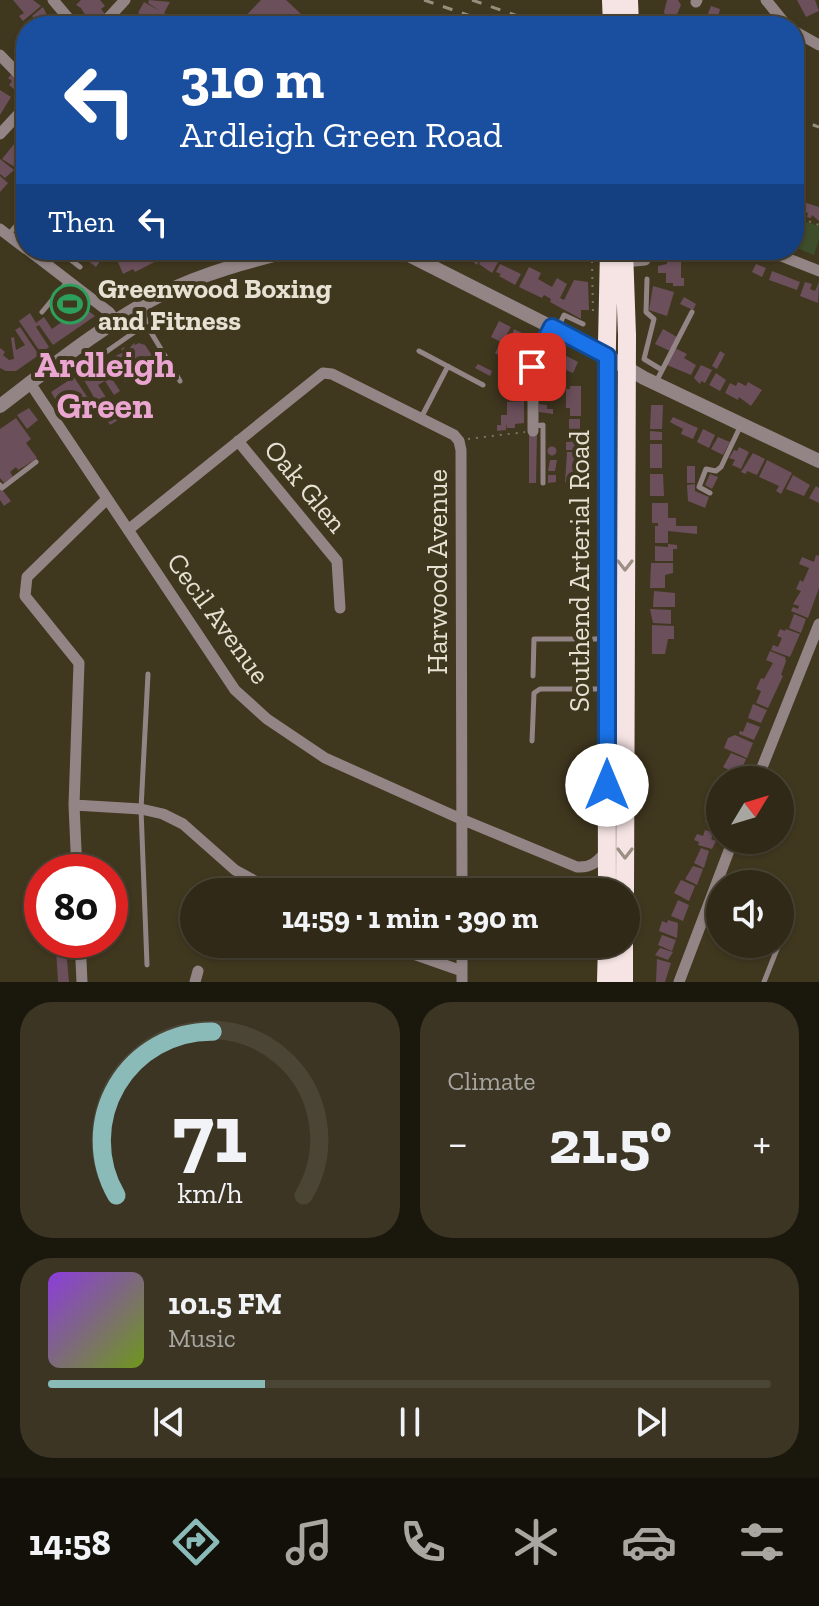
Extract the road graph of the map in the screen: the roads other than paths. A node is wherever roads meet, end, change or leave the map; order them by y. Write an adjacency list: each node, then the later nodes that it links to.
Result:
1 (53, 0): 4 (street)
2 (125, 0): 5 (street)
3 (766, 0): 6 (street)
4 (67, 16)
5 (110, 16)
6 (778, 16)
7 (819, 29): 8 (street)
8 (816, 44)
9 (0, 55): 10 (street)
10 (16, 72)
11 (16, 117): 12 (street)
12 (0, 134)
13 (41, 260): 25 (street)
14 (71, 260): 21 (lane)
15 (232, 260): 22 (lane)
16 (258, 260): 22 (street)
17 (419, 260): 33 (street)
18 (607, 260): 36 (highway, Southend Arterial Road)
19 (609, 260): 26 (highway, Southend Arterial Road)
20 (791, 260): 23 (street)
21 (80, 267)
22 (234, 267): 27 (street)
23 (819, 271)
24 (647, 279): 39 (lane)
25 (68, 281): 28 (lane); 30 (street)
26 (625, 291): 36 (highway); 38 (highway, Southend Arterial Road)
27 (144, 305): 30 (street); 31 (lane)
28 (42, 312)
29 (692, 312): 39 (lane)
30 (117, 323): 41 (street)
31 (146, 324): 35 (lane); 40 (lane)
32 (583, 324): 33 (lane)
33 (554, 328): 36 (street); 42 (street)
34 (419, 351): 37 (lane)
35 (103, 354)
36 (607, 356): 38 (street); 51 (highway, Southend Arterial Road)
37 (448, 366): 45 (lane); 48 (lane)
38 (626, 367): 39 (street); 51 (highway); 77 (highway, Southend Arterial Road, one-way to 77)
39 (659, 377): 49 (street)
40 (180, 381)
41 (30, 383): 46 (street); 58 (street, Cecil Avenue)
42 (532, 383): 43 (lane); 50 (street)
43 (558, 383)
44 (0, 385): 46 (street)
45 (483, 385)
46 (13, 396): 47 (street)
47 (0, 406)
48 (420, 419): 52 (street, Harwood Avenue); 70 (street, Harwood Avenue)
49 (741, 424): 53 (street); 57 (lane)
50 (533, 428): 55 (lane)
51 (606, 429): 62 (highway, Southend Arterial Road)
52 (238, 441): 59 (street, Harwood Avenue); 60 (street, Oak Glen)
53 (819, 461)
54 (36, 462): 56 (lane)
55 (543, 483)
56 (0, 485)
57 (710, 493)
58 (107, 499): 59 (street, Cecil Avenue); 68 (street)
59 (128, 530): 70 (street, Cecil Avenue)
60 (340, 608)
61 (819, 624): 67 (street)
62 (607, 639): 64 (lane); 65 (highway, Southend Arterial Road)
63 (148, 674): 69 (lane)
64 (533, 676)
65 (607, 689): 66 (lane); 71 (highway, Southend Arterial Road)
66 (532, 741)
67 (763, 766)
68 (74, 805): 69 (street); 72 (street)
69 (141, 809): 74 (street); 83 (lane)
70 (461, 819): 71 (street, Cecil Avenue); 75 (street, Harwood Avenue)
71 (607, 850): 76 (highway, Southend Arterial Road)
72 (76, 854)
73 (728, 854): 85 (street)
74 (250, 878)
75 (462, 878)
76 (607, 878)
77 (625, 878)
78 (81, 958): 86 (street)
79 (419, 958): 84 (street)
80 (607, 958): 87 (highway)
81 (624, 958): 88 (highway)
82 (773, 958): 89 (lane)
83 (147, 965)
84 (462, 976)
85 (682, 981)
86 (82, 982)
87 (606, 982)
88 (624, 982)
89 (764, 982)

